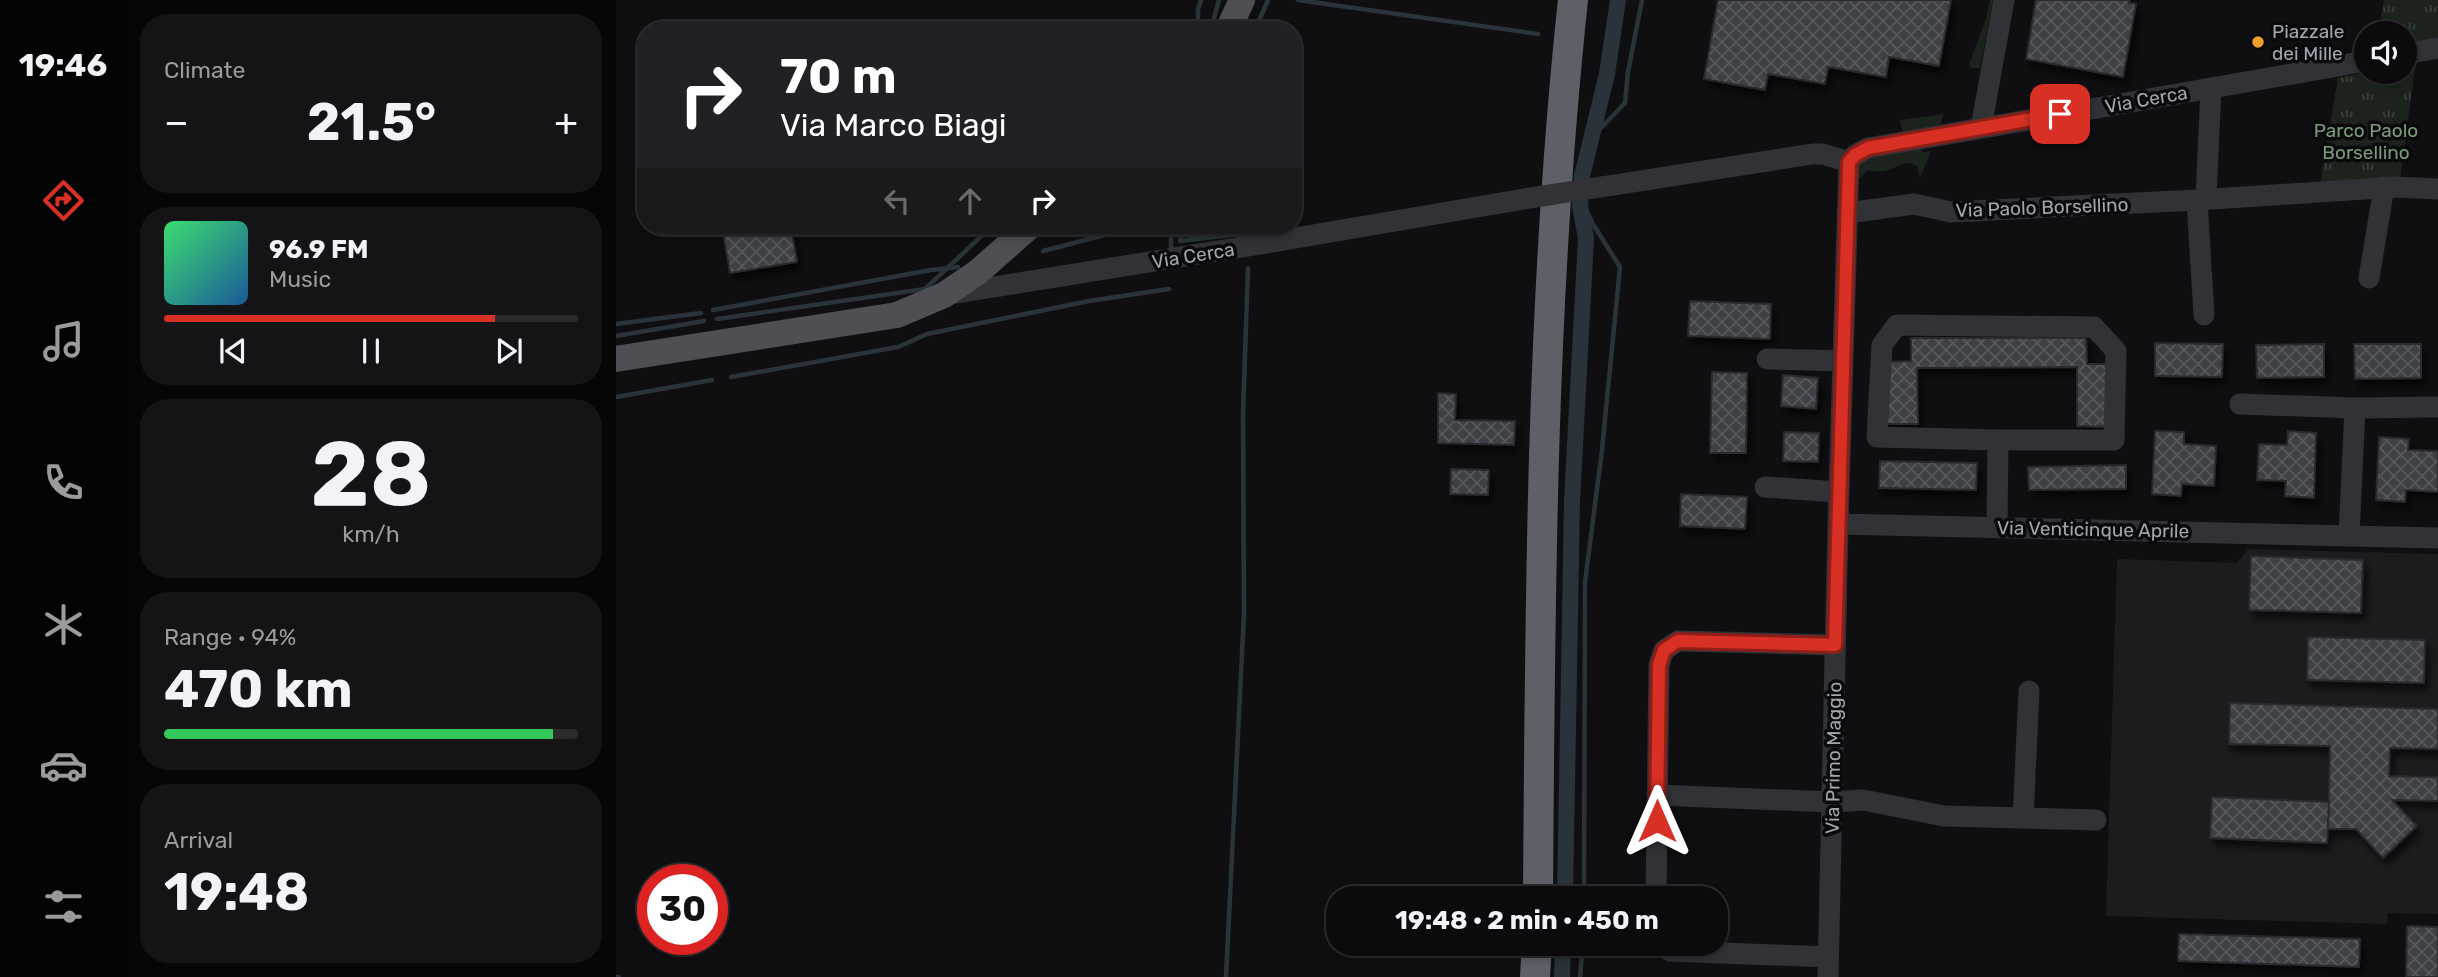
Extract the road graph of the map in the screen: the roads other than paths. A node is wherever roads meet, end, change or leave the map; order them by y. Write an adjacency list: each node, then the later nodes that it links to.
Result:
1 (1242, 0): 4 (main road)
2 (1573, 0): 38 (highway)
3 (2004, 0): 9 (street)
4 (1232, 21)
5 (2438, 48): 6 (street)
6 (2417, 52)
7 (2354, 63): 8 (street, Via Cerca)
8 (2211, 88): 9 (street, Via Cerca); 13 (street)
9 (1981, 128): 10 (street, Via Cerca)
10 (1849, 162): 14 (street, Via Primo Maggio); 17 (street, Via Cerca, bridge)
11 (2384, 187): 12 (street, Via Paolo Borsellino); 13 (street, Via Paolo Borsellino); 16 (street)
12 (2438, 189)
13 (2202, 199): 14 (street, Via Paolo Borsellino); 18 (street)
14 (1847, 212): 21 (street, Via Primo Maggio)
15 (1020, 235): 17 (main road)
16 (2369, 278)
17 (944, 295): 19 (main road)
18 (2204, 315)
19 (616, 359)
20 (1767, 359): 21 (street)
21 (1842, 360): 27 (street, Via Primo Maggio)
22 (2240, 404): 24 (street)
23 (2438, 407): 24 (street)
24 (2355, 408): 30 (street)
25 (1998, 440): 25 (street); 29 (street)
26 (1765, 487): 27 (street)
27 (1839, 492): 28 (street, Via Primo Maggio)
28 (1838, 524): 29 (street, Via Venticinque Aprile); 32 (street, Via Primo Maggio)
29 (1997, 526): 30 (street, Via Venticinque Aprile)
30 (2349, 536): 31 (street, Via Venticinque Aprile)
31 (2438, 538)
32 (1835, 645): 34 (street); 35 (street, Via Primo Maggio)
33 (2029, 691): 36 (street)
34 (1657, 795): 35 (street); 39 (street)
35 (1833, 802): 36 (street); 42 (street, Via Primo Maggio)
36 (2022, 818): 37 (street)
37 (2096, 820)
38 (1538, 886)
39 (1656, 886)
40 (1536, 956): 43 (highway)
41 (1719, 956): 42 (street)
42 (1828, 967)
43 (1535, 977)

